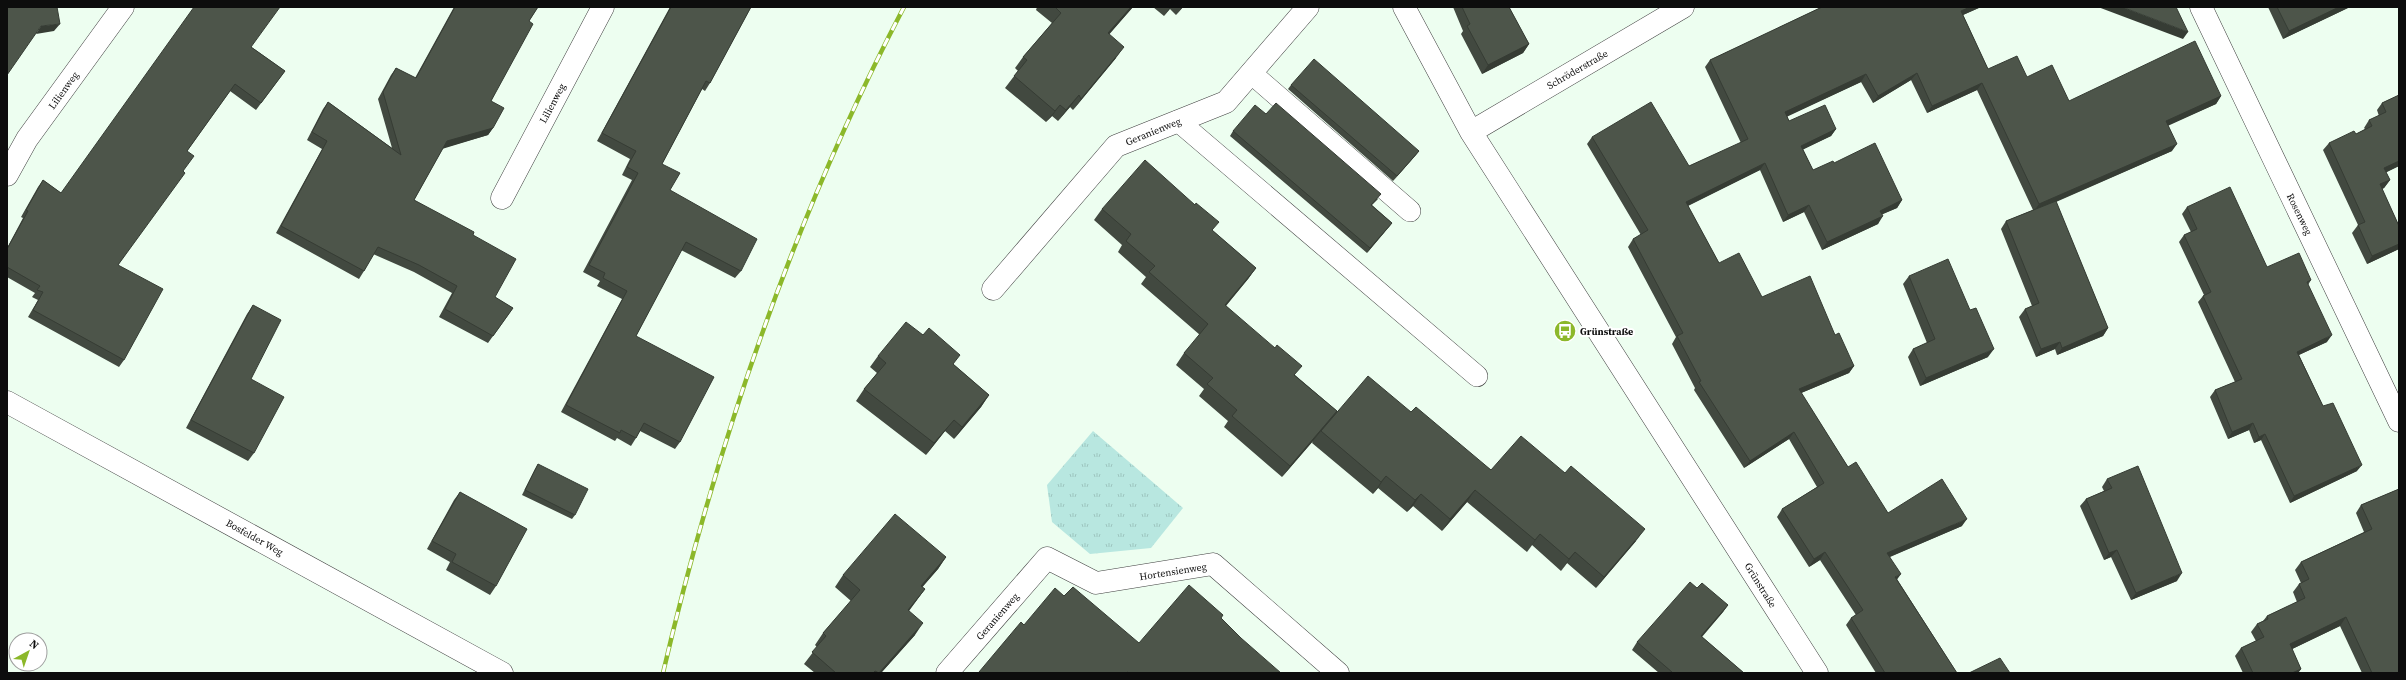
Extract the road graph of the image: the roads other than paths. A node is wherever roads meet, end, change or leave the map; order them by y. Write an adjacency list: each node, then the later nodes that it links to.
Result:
1 (123, 7): 10 (street, Lilienweg)
2 (603, 7): 11 (street, Lilienweg)
3 (1308, 7): 7 (street, Geranienweg)
4 (1404, 7): 9 (street, Grünstraße)
5 (1683, 7): 9 (street, Schröderstraße)
6 (2201, 7): 16 (street, Rosenweg)
7 (1251, 73): 8 (street, Geranienweg); 12 (lane)
8 (1178, 121): 13 (street, Geranienweg); 14 (lane)
9 (1471, 132): 21 (street, Grünstraße)
10 (7, 175)
11 (502, 198)
12 (1410, 212)
13 (993, 289)
14 (1477, 376)
15 (7, 402): 18 (street, Bosfelder Weg)
16 (2399, 421)
17 (1047, 558): 19 (street, Geranienweg); 20 (street, Hortensienweg)
18 (502, 673)
19 (947, 673)
20 (1338, 673)
21 (1817, 673)

